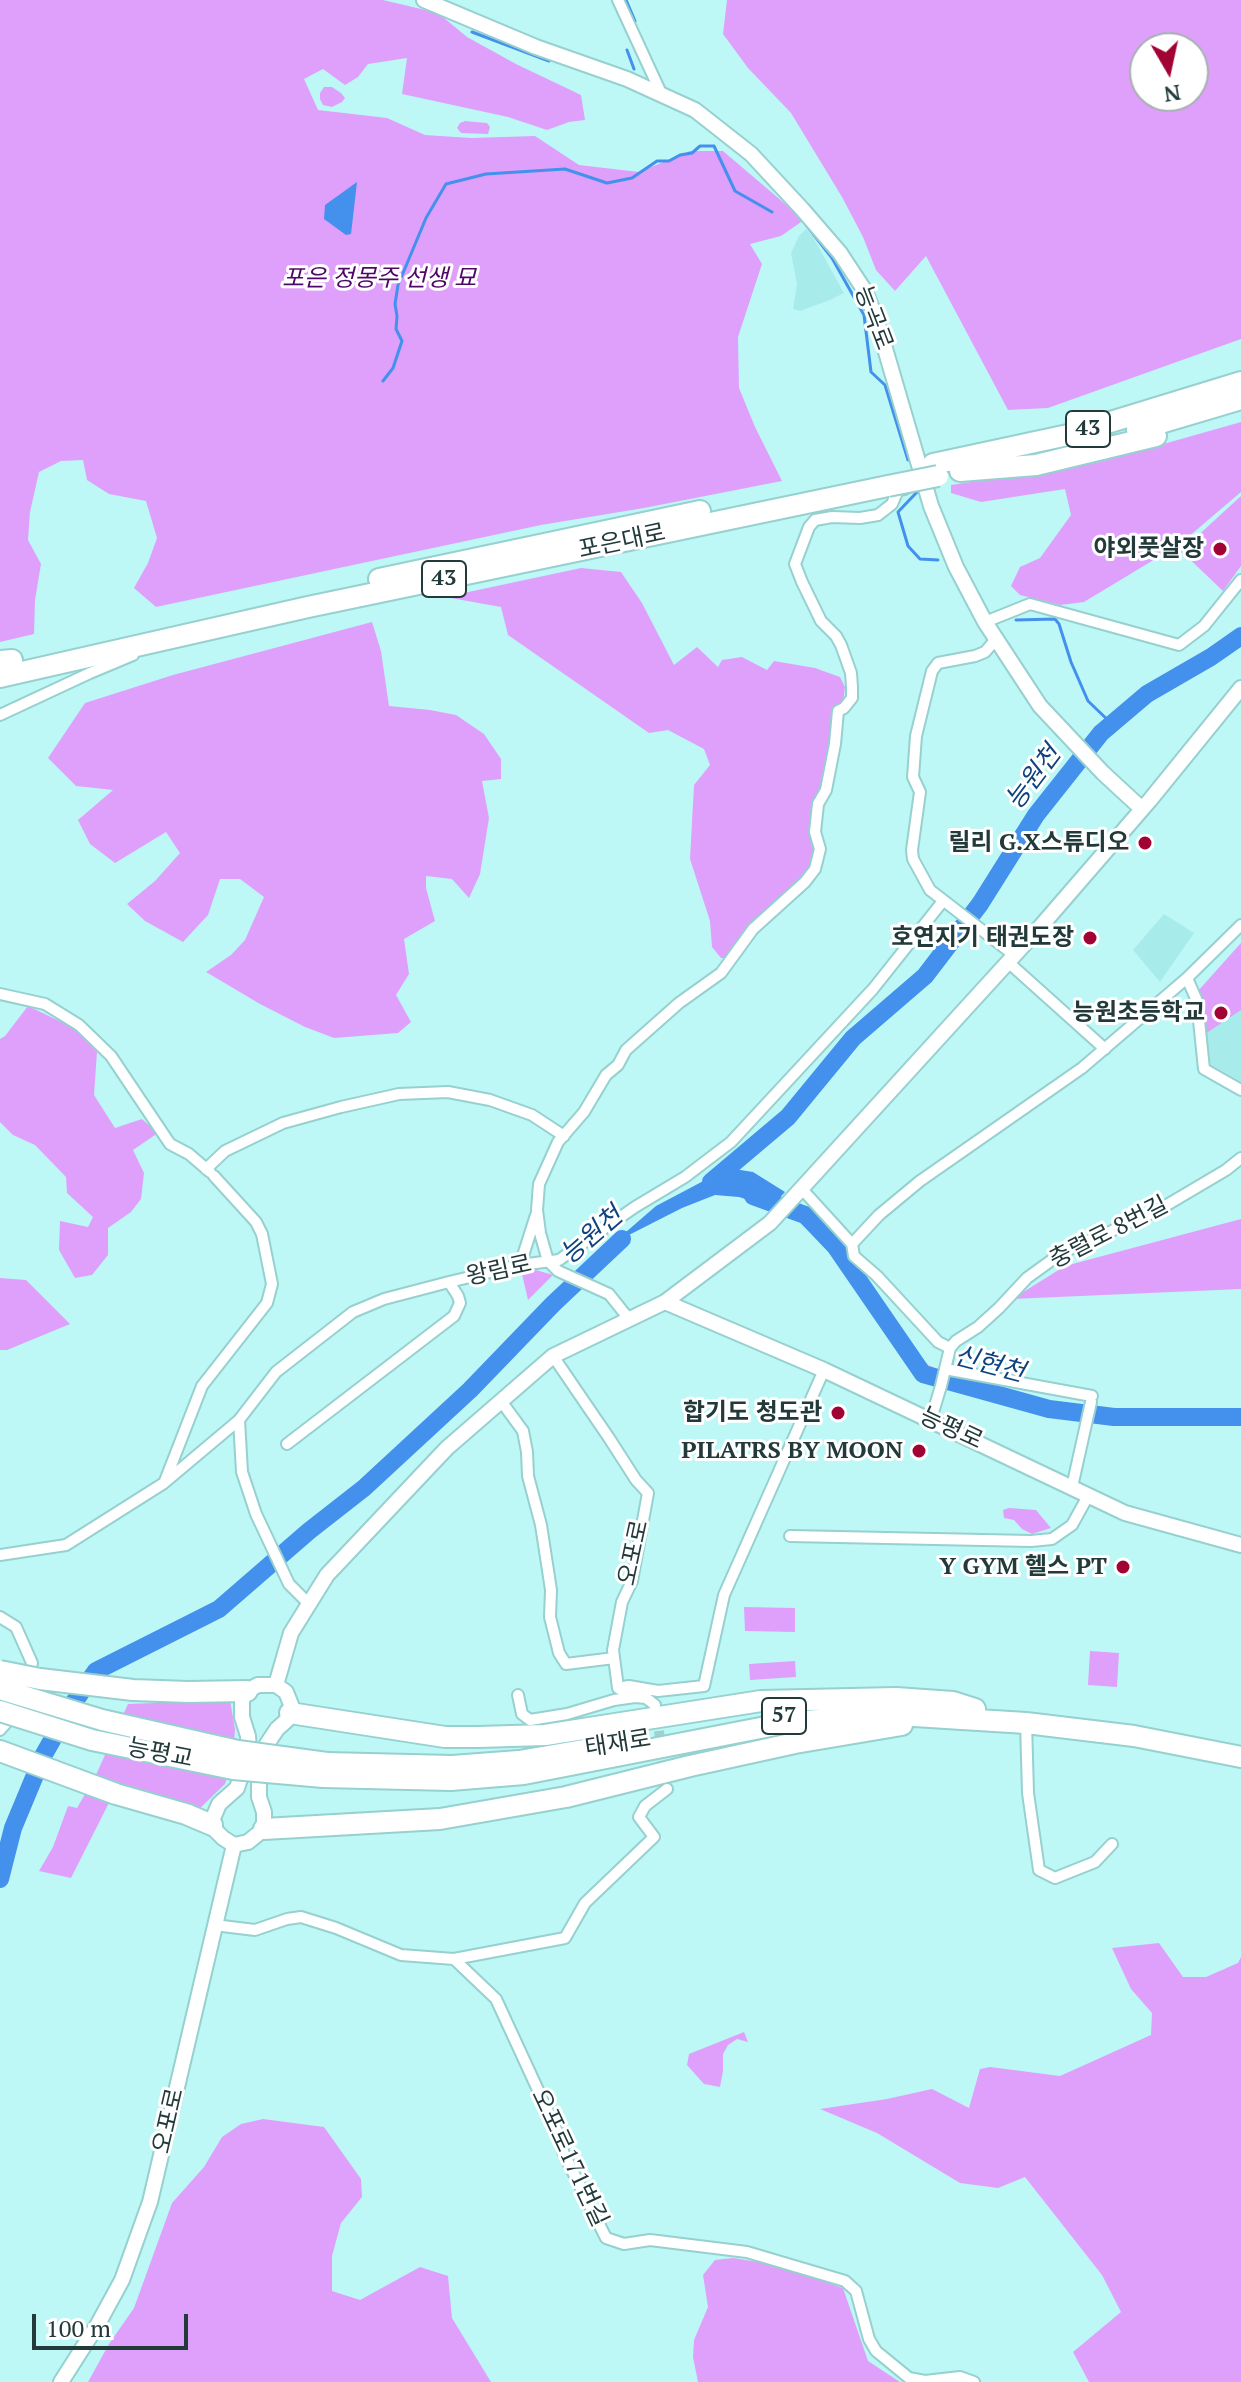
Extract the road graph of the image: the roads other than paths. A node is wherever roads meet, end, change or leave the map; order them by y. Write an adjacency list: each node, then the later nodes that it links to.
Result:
1 (424, 0): 3 (main road, 능곡로)
2 (618, 0): 3 (street)
3 (661, 93): 10 (main road, 능곡로)
4 (1241, 368): 8 (highway)
5 (1241, 382): 8 (highway, 43)
6 (1241, 399): 9 (highway, 43)
7 (1241, 413): 9 (highway)
8 (983, 452): 10 (highway, 43)
9 (960, 471): 10 (highway, 43)
10 (932, 475): 11 (highway, 43); 13 (main road, 능곡로); 27 (street)
11 (886, 480): 14 (highway, 포은대로 / 43); 16 (highway, 포은대로 / 43)
12 (1241, 580): 13 (street)
13 (985, 622): 15 (main road, 능곡로)
14 (182, 635): 16 (highway, 포은대로 / 43); 18 (street)
15 (996, 639): 19 (main road, 능곡로); 20 (street)
16 (3, 665)
17 (1241, 688): 19 (main road)
18 (0, 715)
19 (1142, 809): 22 (main road)
20 (944, 902): 22 (street); 33 (street, 왕림로)
21 (1241, 925): 23 (street)
22 (1009, 954): 25 (street); 30 (main road)
23 (1187, 978): 25 (street); 26 (street)
24 (0, 994): 29 (street)
25 (1105, 1049): 32 (street)
26 (1241, 1090)
27 (564, 1136): 29 (street); 31 (street)
28 (1241, 1158): 38 (street, 충렬로 8번길)
29 (212, 1174): 46 (street)
30 (801, 1188): 32 (street); 36 (main road)
31 (537, 1210): 33 (street); 34 (street)
32 (852, 1244): 38 (street)
33 (548, 1261): 34 (street, 왕림로); 37 (street)
34 (520, 1265): 35 (street, 왕림로)
35 (449, 1282): 44 (street, 왕림로); 45 (street)
36 (665, 1302): 37 (main road); 40 (main road, 능평로)
37 (629, 1319): 39 (main road)
38 (950, 1348): 41 (street)
39 (553, 1356): 42 (main road); 54 (street, 오포로)
40 (824, 1370): 43 (main road, 능평로); 57 (street)
41 (945, 1371): 43 (street); 47 (street)
42 (501, 1401): 52 (main road); 54 (street)
43 (931, 1419): 47 (main road, 능평로)
44 (239, 1420): 46 (street, 왕림로); 52 (street)
45 (287, 1444)
46 (164, 1483): 51 (street, 왕림로)
47 (1072, 1487): 48 (main road, 능평로)
48 (1088, 1496): 49 (street); 50 (main road, 능평로)
49 (790, 1536)
50 (1241, 1545)
51 (0, 1555)
52 (309, 1604): 56 (main road)
53 (0, 1617): 67 (street)
54 (614, 1658): 57 (street, 오포로)
55 (0, 1671): 59 (highway, bridge)
56 (276, 1685): 59 (main road); 64 (main road)
57 (618, 1688): 61 (street)
58 (0, 1689): 71 (highway, 태재로 / 57, bridge)
59 (247, 1691): 73 (main road)
60 (518, 1695): 61 (street)
61 (635, 1697): 62 (street)
62 (655, 1705)
63 (0, 1711): 71 (highway, 능평교 / 57, bridge)
64 (290, 1713): 65 (highway); 74 (main road)
65 (975, 1714): 66 (highway, 태재로 / 57); 68 (highway, 태재로 / 57); 71 (highway, 태재로 / 57); 74 (highway)
66 (1026, 1723): 70 (highway, 태재로 / 57); 75 (street)
67 (0, 1730)
68 (1241, 1748)
69 (0, 1751): 73 (highway)
70 (1241, 1757)
71 (325, 1770)
72 (667, 1789): 78 (street)
73 (212, 1825): 76 (main road)
74 (264, 1829): 76 (main road)
75 (1112, 1844)
76 (234, 1845): 77 (main road, 오포로)
77 (214, 1925): 78 (street); 79 (main road, 오포로)
78 (454, 1959): 80 (street, 오포로171번길)
79 (61, 2382)
80 (974, 2382)

